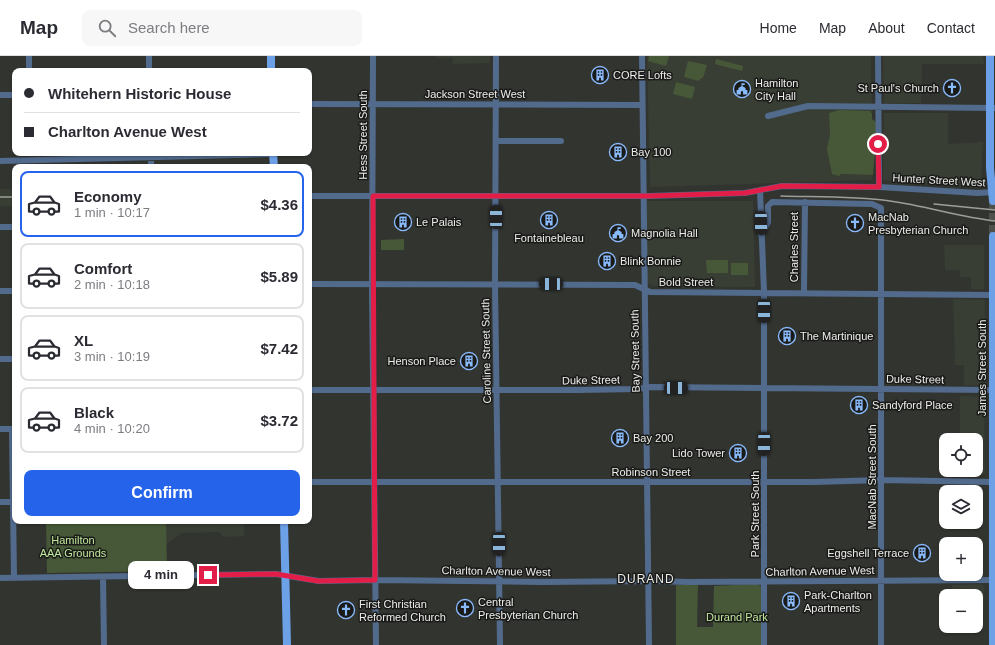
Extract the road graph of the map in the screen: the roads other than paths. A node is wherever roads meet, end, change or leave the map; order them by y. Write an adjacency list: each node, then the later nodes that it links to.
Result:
1 (29, 56): 9 (street)
2 (149, 56): 10 (street)
3 (271, 56): 11 (main road)
4 (373, 56): 16 (street, Hess Street South)
5 (496, 56): 15 (street, Caroline Street South)
6 (642, 56): 17 (street, Bay Street South)
7 (878, 56): 18 (street)
8 (990, 56): 19 (main road)
9 (29, 68)
10 (149, 68)
11 (271, 68)
12 (0, 95): 13 (street)
13 (12, 95)
14 (312, 104): 16 (street, Jackson Street West)
15 (496, 104): 16 (street, Jackson Street West); 17 (street, Jackson Street West); 21 (street, Caroline Street South)
16 (373, 105): 31 (street, Hess Street South)
17 (641, 105): 33 (street, Bay Street South)
18 (878, 108): 19 (street); 20 (street); 27 (street)
19 (993, 108): 29 (main road)
20 (768, 116)
21 (496, 141): 22 (street); 32 (street, Caroline Street South)
22 (561, 141)
23 (31, 156): 26 (street)
24 (134, 156): 26 (street)
25 (0, 162): 26 (street)
26 (31, 162)
27 (879, 187): 28 (street, Hunter Street West); 29 (street, Hunter Street West)
28 (760, 190): 33 (street, Hunter Street West); 38 (street, Park Street South)
29 (993, 192): 34 (main road)
30 (312, 196): 31 (street, Hunter Street West)
31 (373, 196): 32 (street, Hunter Street West); 40 (street, Hess Street South)
32 (496, 196): 33 (street, Hunter Street West); 42 (street, Caroline Street South)
33 (642, 196): 43 (street, Bay Street South)
34 (993, 201)
35 (805, 202): 38 (street); 47 (street, Charles Street); 48 (street, MacNab Street South)
36 (0, 227): 37 (street)
37 (12, 227)
38 (761, 235): 46 (street, Park Street South)
39 (993, 236): 49 (main road, James Street South)
40 (372, 283): 41 (street, Bold Street); 42 (street, Bold Street); 57 (street, Hess Street South)
41 (312, 284)
42 (495, 284): 43 (street, Bold Street); 58 (street, Caroline Street South)
43 (644, 289): 46 (street, Bold Street); 53 (street, Bay Street South)
44 (0, 291): 45 (street)
45 (12, 291)
46 (764, 292): 47 (street, Bold Street); 54 (street, Park Street South)
47 (804, 292): 48 (street, Bold Street)
48 (881, 294): 49 (street, Bold Street); 55 (street, MacNab Street South)
49 (992, 294): 50 (main road, James Street South)
50 (994, 337): 59 (main road, James Street South)
51 (0, 359): 52 (street)
52 (12, 359)
53 (645, 388): 54 (street, Duke Street); 58 (street, Duke Street); 67 (street, Bay Street South)
54 (763, 388): 55 (street, Duke Street); 68 (street, Park Street South)
55 (882, 389): 59 (street, Duke Street); 63 (street, MacNab Street South)
56 (312, 390): 57 (street, Duke Street)
57 (374, 390): 58 (street, Duke Street); 65 (street, Hess Street South)
58 (497, 390): 66 (street, Caroline Street South)
59 (993, 390): 60 (main road, James Street South)
60 (994, 423): 69 (main road, James Street South)
61 (0, 429): 62 (street)
62 (12, 429)
63 (882, 480): 68 (street, Robinson Street); 69 (street, Robinson Street); 79 (street, MacNab Street South)
64 (312, 482): 65 (street, Robinson Street)
65 (374, 482): 66 (street, Robinson Street); 80 (street, Hess Street South)
66 (498, 482): 67 (street, Robinson Street); 83 (street, Caroline Street South)
67 (647, 482): 68 (street, Robinson Street); 82 (street, Bay Street South)
68 (764, 482): 84 (street, Park Street South)
69 (993, 482): 72 (main road, James Street South)
70 (0, 502): 71 (street)
71 (12, 502)
72 (994, 511): 81 (main road, James Street South)
73 (13, 524): 76 (street)
74 (284, 524): 75 (main road)
75 (286, 576): 77 (street, Charlton Avenue West); 80 (street, Charlton Avenue West); 86 (main road)
76 (14, 577): 77 (street, Charlton Avenue West); 78 (street, Charlton Avenue West)
77 (103, 577): 85 (street)
78 (0, 578)
79 (882, 579): 81 (street, Charlton Avenue West); 84 (street, Charlton Avenue West); 91 (street, MacNab Street South)
80 (375, 580): 83 (street, Charlton Avenue West); 87 (street, Hess Street South)
81 (994, 580): 92 (main road, James Street South)
82 (648, 581): 83 (street, Charlton Avenue West); 84 (street, Charlton Avenue West); 89 (street, Bay Street South)
83 (499, 582): 88 (street, Caroline Street South)
84 (765, 582): 90 (street, Park Street South)
85 (104, 645)
86 (287, 645)
87 (376, 645)
88 (500, 645)
89 (649, 645)
90 (764, 645)
91 (882, 645)
92 (993, 645)

